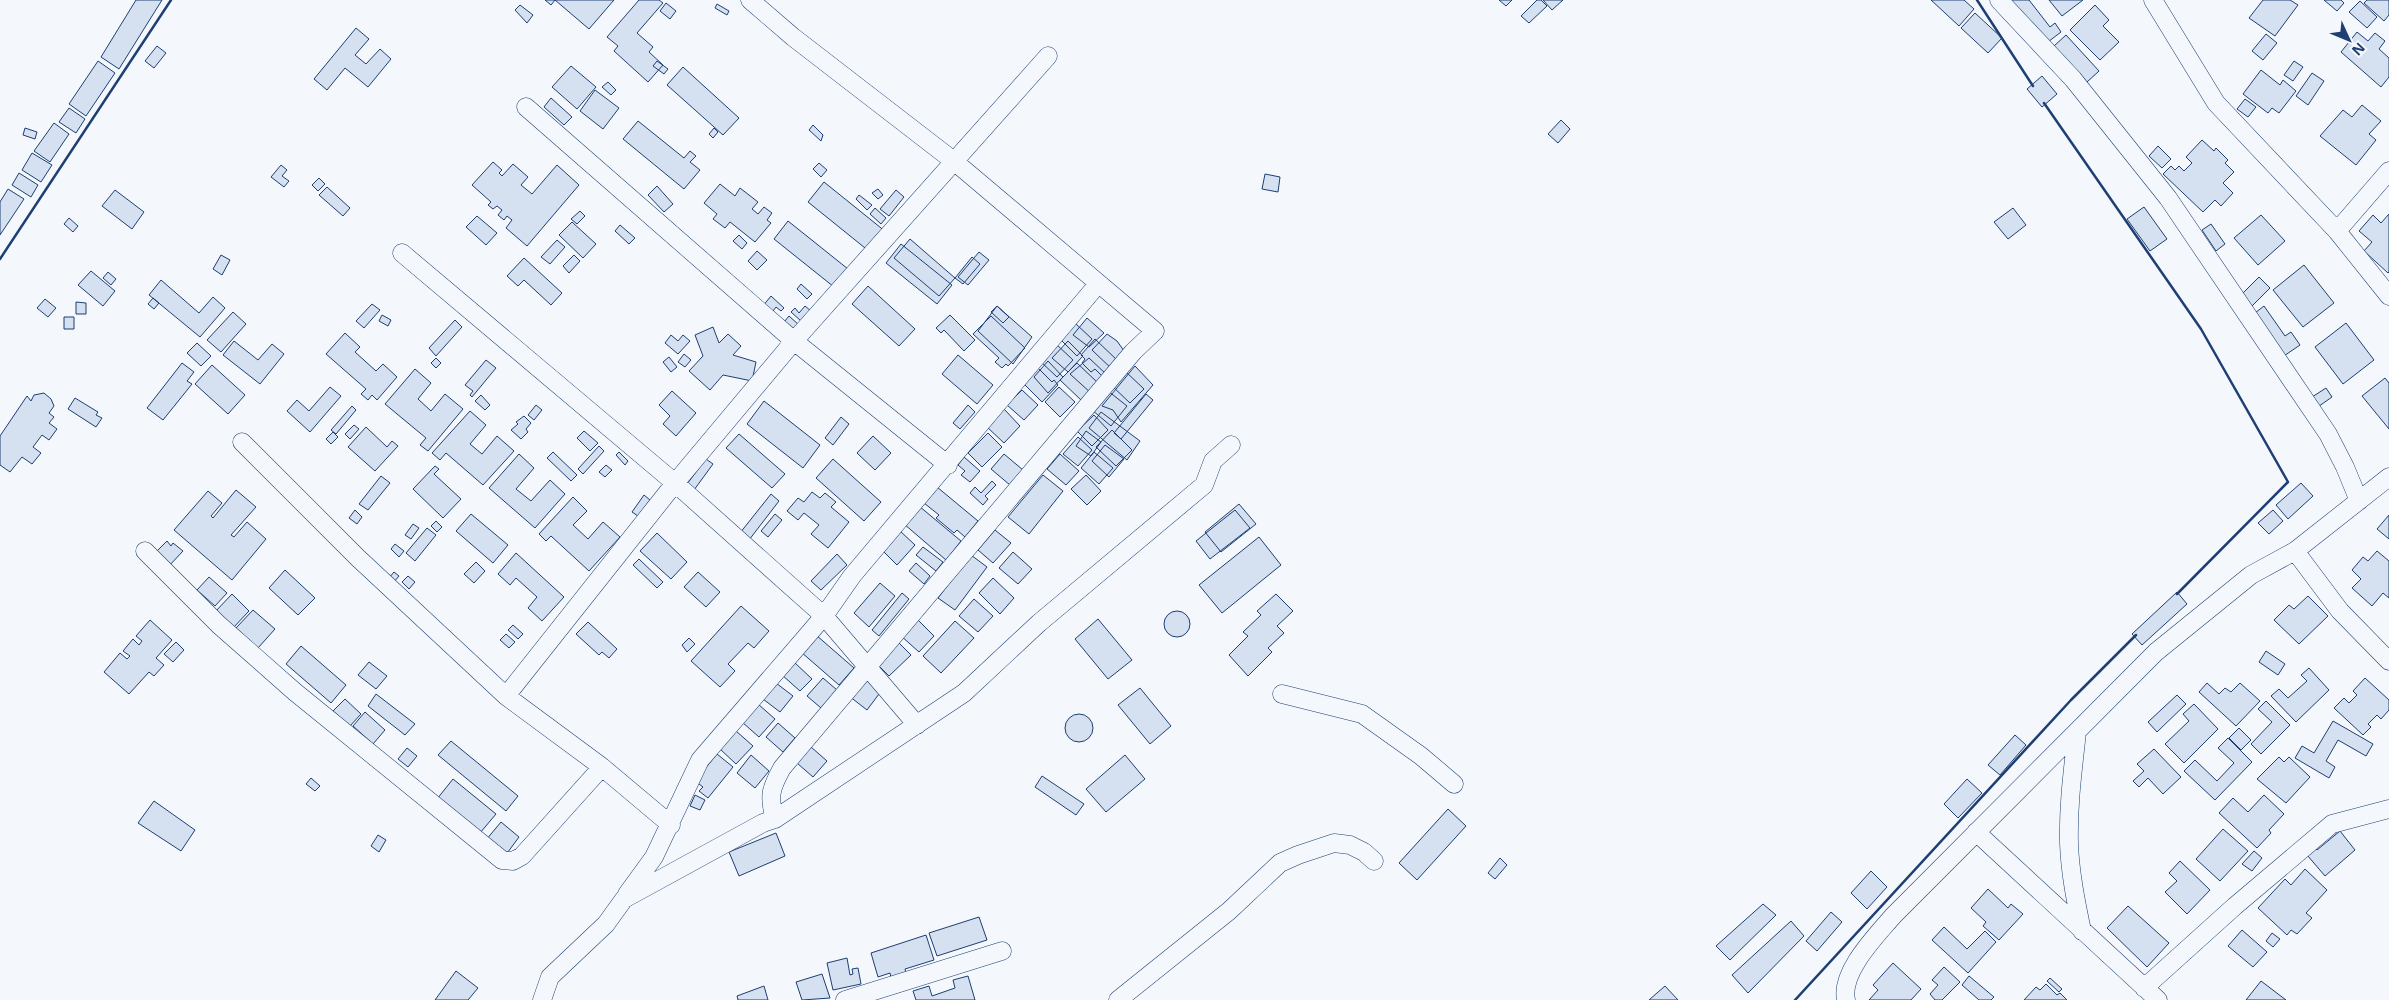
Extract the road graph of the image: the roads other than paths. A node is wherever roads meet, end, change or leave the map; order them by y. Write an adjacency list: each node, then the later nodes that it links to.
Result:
1 (750, 0): 6 (street)
2 (1999, 0): 18 (street)
3 (2159, 1): 8 (street)
4 (1048, 56): 6 (street)
5 (526, 107): 12 (street)
6 (955, 162): 10 (street); 12 (street)
7 (2389, 171): 8 (street)
8 (2337, 231): 11 (street)
9 (402, 253): 17 (street)
10 (1098, 284): 15 (street); 23 (street)
11 (2389, 296)
12 (794, 341): 15 (street); 17 (street)
13 (242, 442): 25 (street)
14 (1231, 445): 26 (street)
15 (948, 465): 21 (street)
16 (2389, 477): 18 (street)
17 (675, 484): 21 (street); 25 (street)
18 (2359, 501): 20 (street)
19 (145, 551): 28 (street)
20 (2295, 551): 22 (street); 27 (street)
21 (824, 616): 23 (street); 32 (street)
22 (2389, 661)
23 (867, 667): 26 (street); 31 (street)
24 (1282, 694): 29 (street)
25 (506, 696): 28 (street)
26 (917, 725): 31 (street)
27 (2077, 732): 33 (street); 36 (street)
28 (602, 767): 32 (street)
29 (1454, 784)
30 (2389, 809): 38 (street)
31 (776, 819): 35 (street)
32 (671, 825): 35 (street)
33 (1976, 832): 36 (street); 42 (street)
34 (1374, 861): 41 (street)
35 (624, 899): 39 (street)
36 (2082, 930): 38 (street)
37 (1002, 951): 40 (street)
38 (2144, 988): 43 (street)
39 (542, 1000)
40 (845, 1000)
41 (1118, 1000)
42 (1846, 1000)
43 (2158, 1000)

